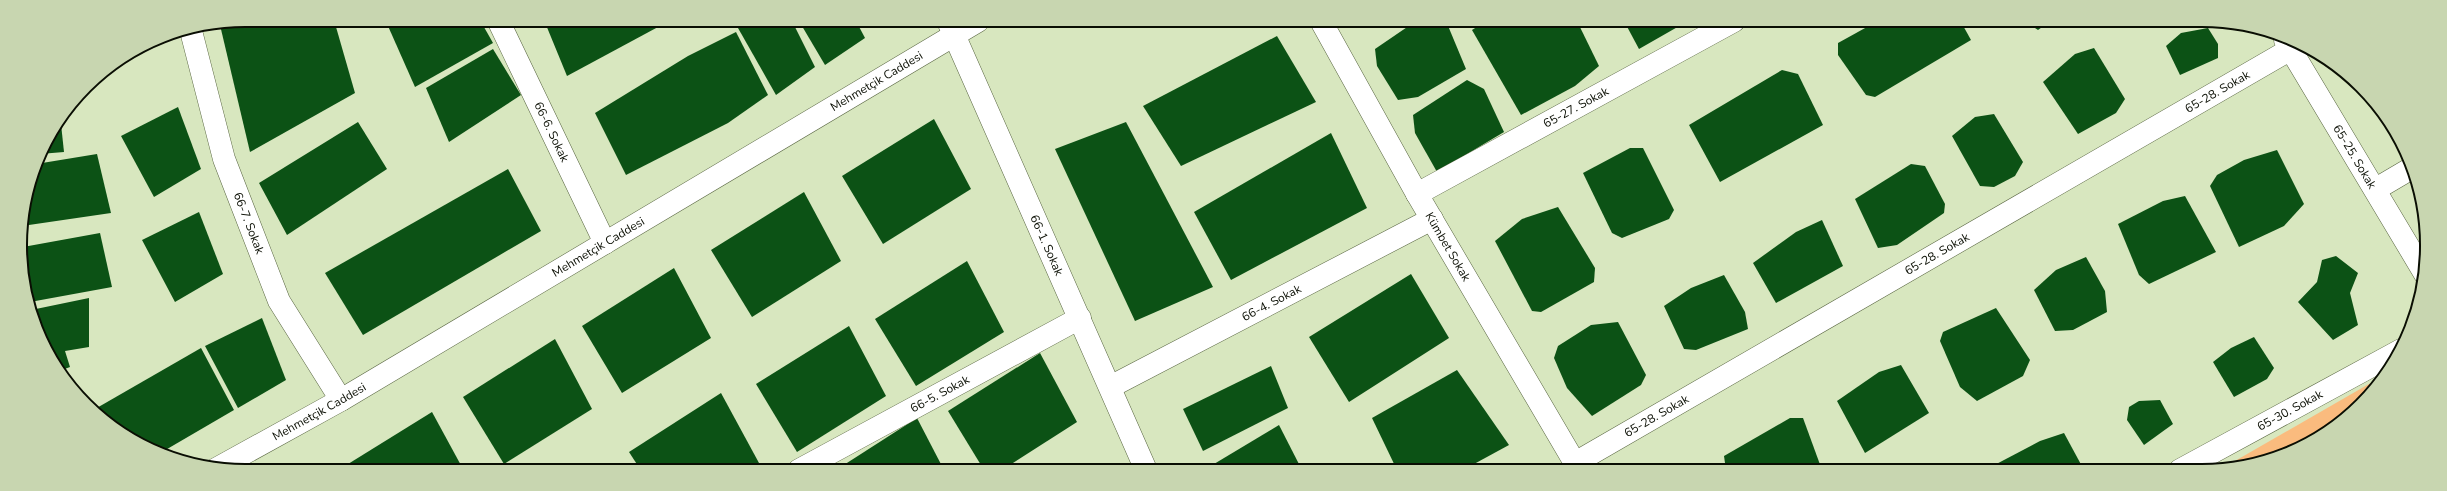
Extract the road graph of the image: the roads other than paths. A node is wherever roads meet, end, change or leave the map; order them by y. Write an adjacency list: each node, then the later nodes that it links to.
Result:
1 (501, 27): 12 (street, 66-6. Sokak)
2 (951, 27): 12 (street, Mehmetçik Caddesi); 14 (street, 66-1. Sokak)
3 (1324, 27): 10 (street, Kümbet Sokak)
4 (1723, 27): 10 (street, 65-27. Sokak)
5 (192, 33): 17 (street, 66-7. Sokak)
6 (2289, 46): 22 (street, 65-28. Sokak)
7 (2292, 47): 9 (street, 65-25. Sokak)
8 (2406, 170): 9 (street)
9 (2376, 189): 13 (street, 65-25. Sokak)
10 (1418, 194): 11 (street, Kümbet Sokak)
11 (1432, 219): 16 (street, 66-4. Sokak); 21 (street, Kümbet Sokak)
12 (605, 244): 17 (street, Mehmetçik Caddesi)
13 (2419, 264)
14 (1080, 318): 16 (street, 66-1. Sokak); 19 (street, 66-5. Sokak)
15 (2391, 355): 23 (street, 65-30. Sokak)
16 (1110, 387): 20 (street, 66-1. Sokak)
17 (341, 400): 18 (street, Mehmetçik Caddesi)
18 (226, 463)
19 (810, 464)
20 (1143, 464)
21 (1575, 464)
22 (1582, 464)
23 (2191, 464)

